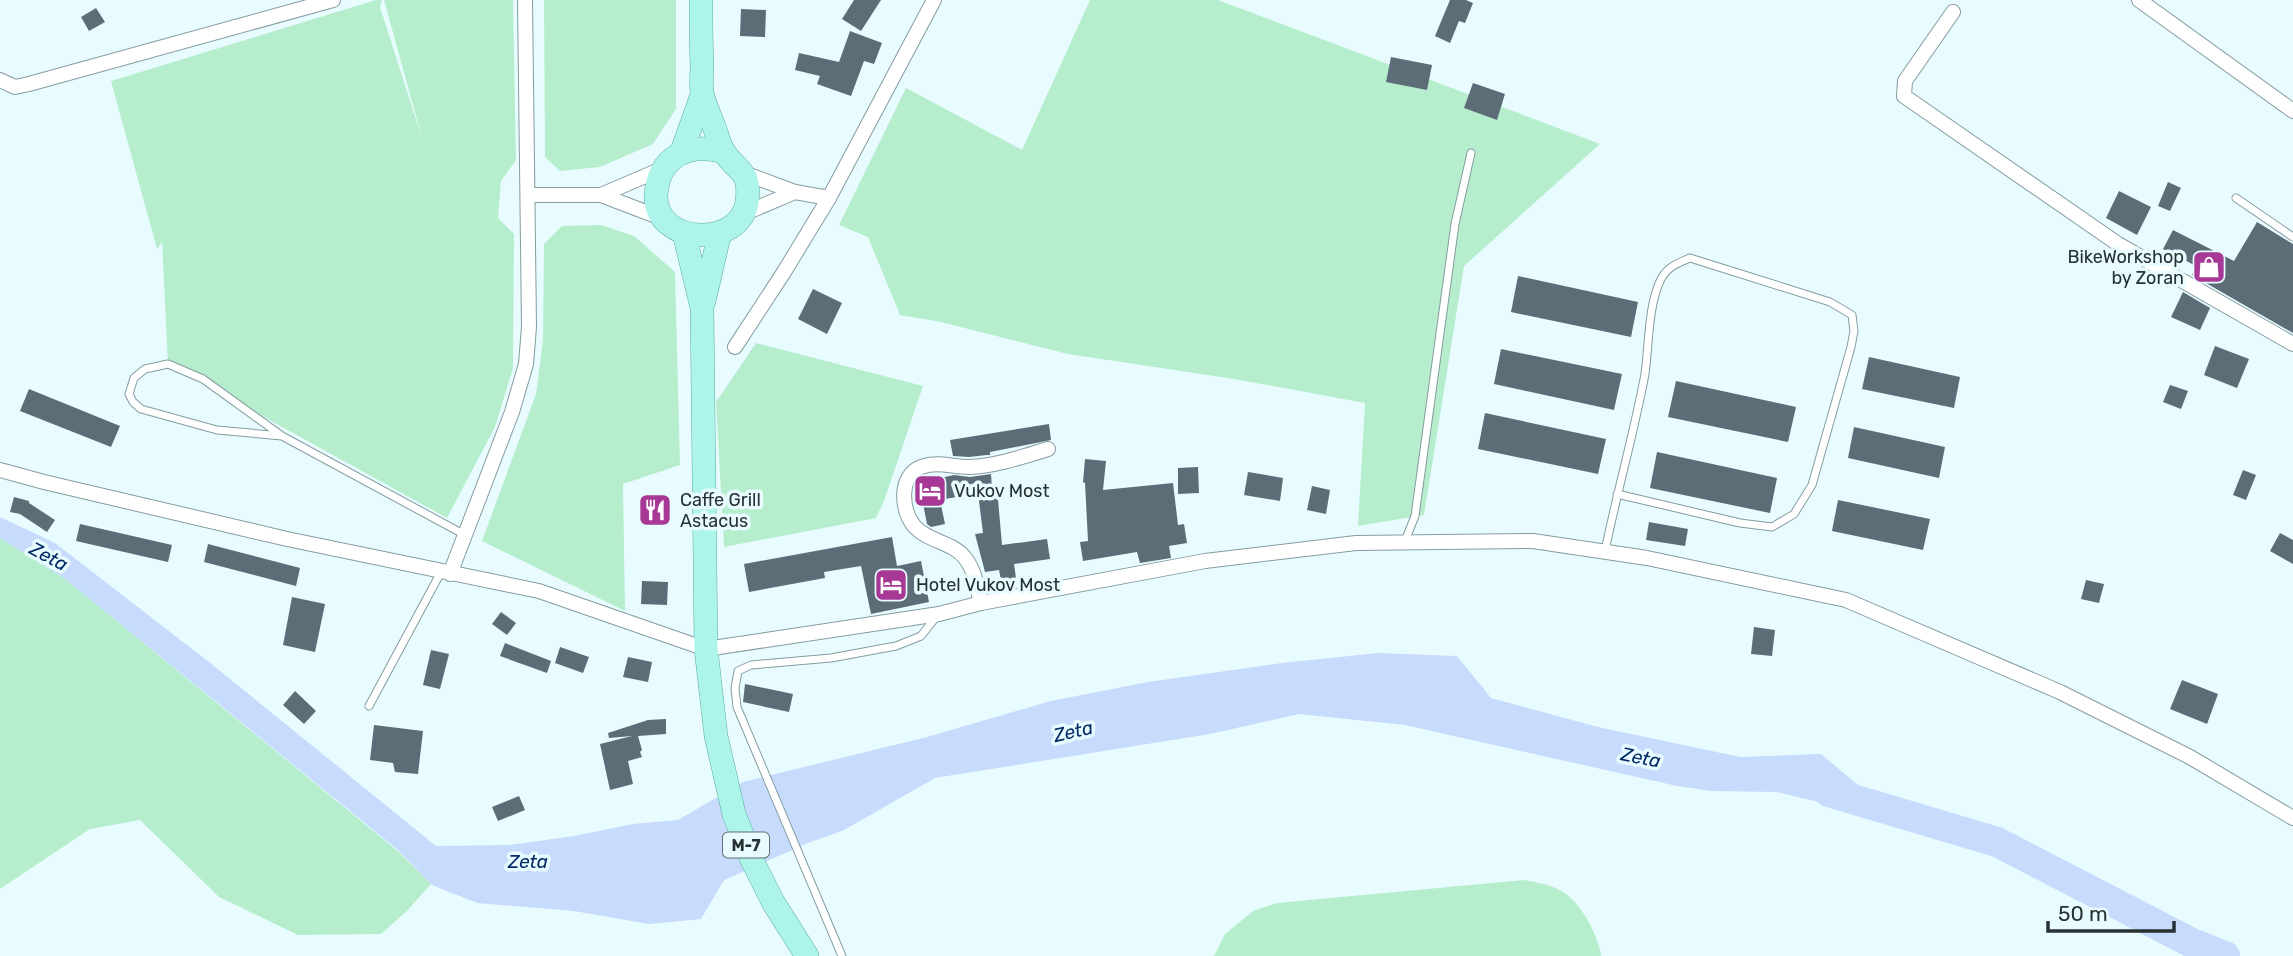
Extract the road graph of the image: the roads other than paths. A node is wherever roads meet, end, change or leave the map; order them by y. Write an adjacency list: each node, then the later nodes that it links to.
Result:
1 (332, 0): 7 (street)
2 (525, 0): 15 (street)
3 (701, 0): 8 (main road)
4 (934, 0): 17 (street)
5 (2138, 0): 9 (street)
6 (1953, 12): 25 (street)
7 (2, 84)
8 (702, 95): 10 (main road); 12 (main road)
9 (2293, 111)
10 (724, 152): 12 (main road); 13 (main road)
11 (1471, 153): 32 (lane)
12 (673, 159): 16 (street); 20 (main road)
13 (744, 173): 14 (street); 19 (main road)
14 (795, 192): 17 (street); 19 (street)
15 (528, 195): 16 (street); 31 (street)
16 (601, 195): 20 (street)
17 (828, 198): 26 (street)
18 (2236, 198): 23 (lane)
19 (743, 214): 21 (main road)
20 (664, 219): 22 (main road)
21 (720, 232): 22 (main road); 24 (main road, M-7)
22 (684, 233): 24 (main road, M-7)
23 (2293, 237)
24 (702, 308): 37 (main road, M-7)
25 (2293, 344)
26 (735, 347)
27 (282, 436): 27 (lane); 31 (lane)
28 (1048, 449): 35 (street)
29 (0, 470): 34 (street)
30 (1618, 494): 30 (lane); 33 (lane)
31 (466, 536): 34 (street)
32 (1405, 541): 33 (street); 35 (street)
33 (1605, 552): 39 (street)
34 (446, 573): 37 (street); 38 (lane)
35 (981, 603): 36 (street)
36 (939, 614): 37 (street); 41 (lane)
37 (706, 649): 40 (main road, M-7)
38 (369, 706)
39 (2293, 818)
40 (807, 956)
41 (842, 956)

